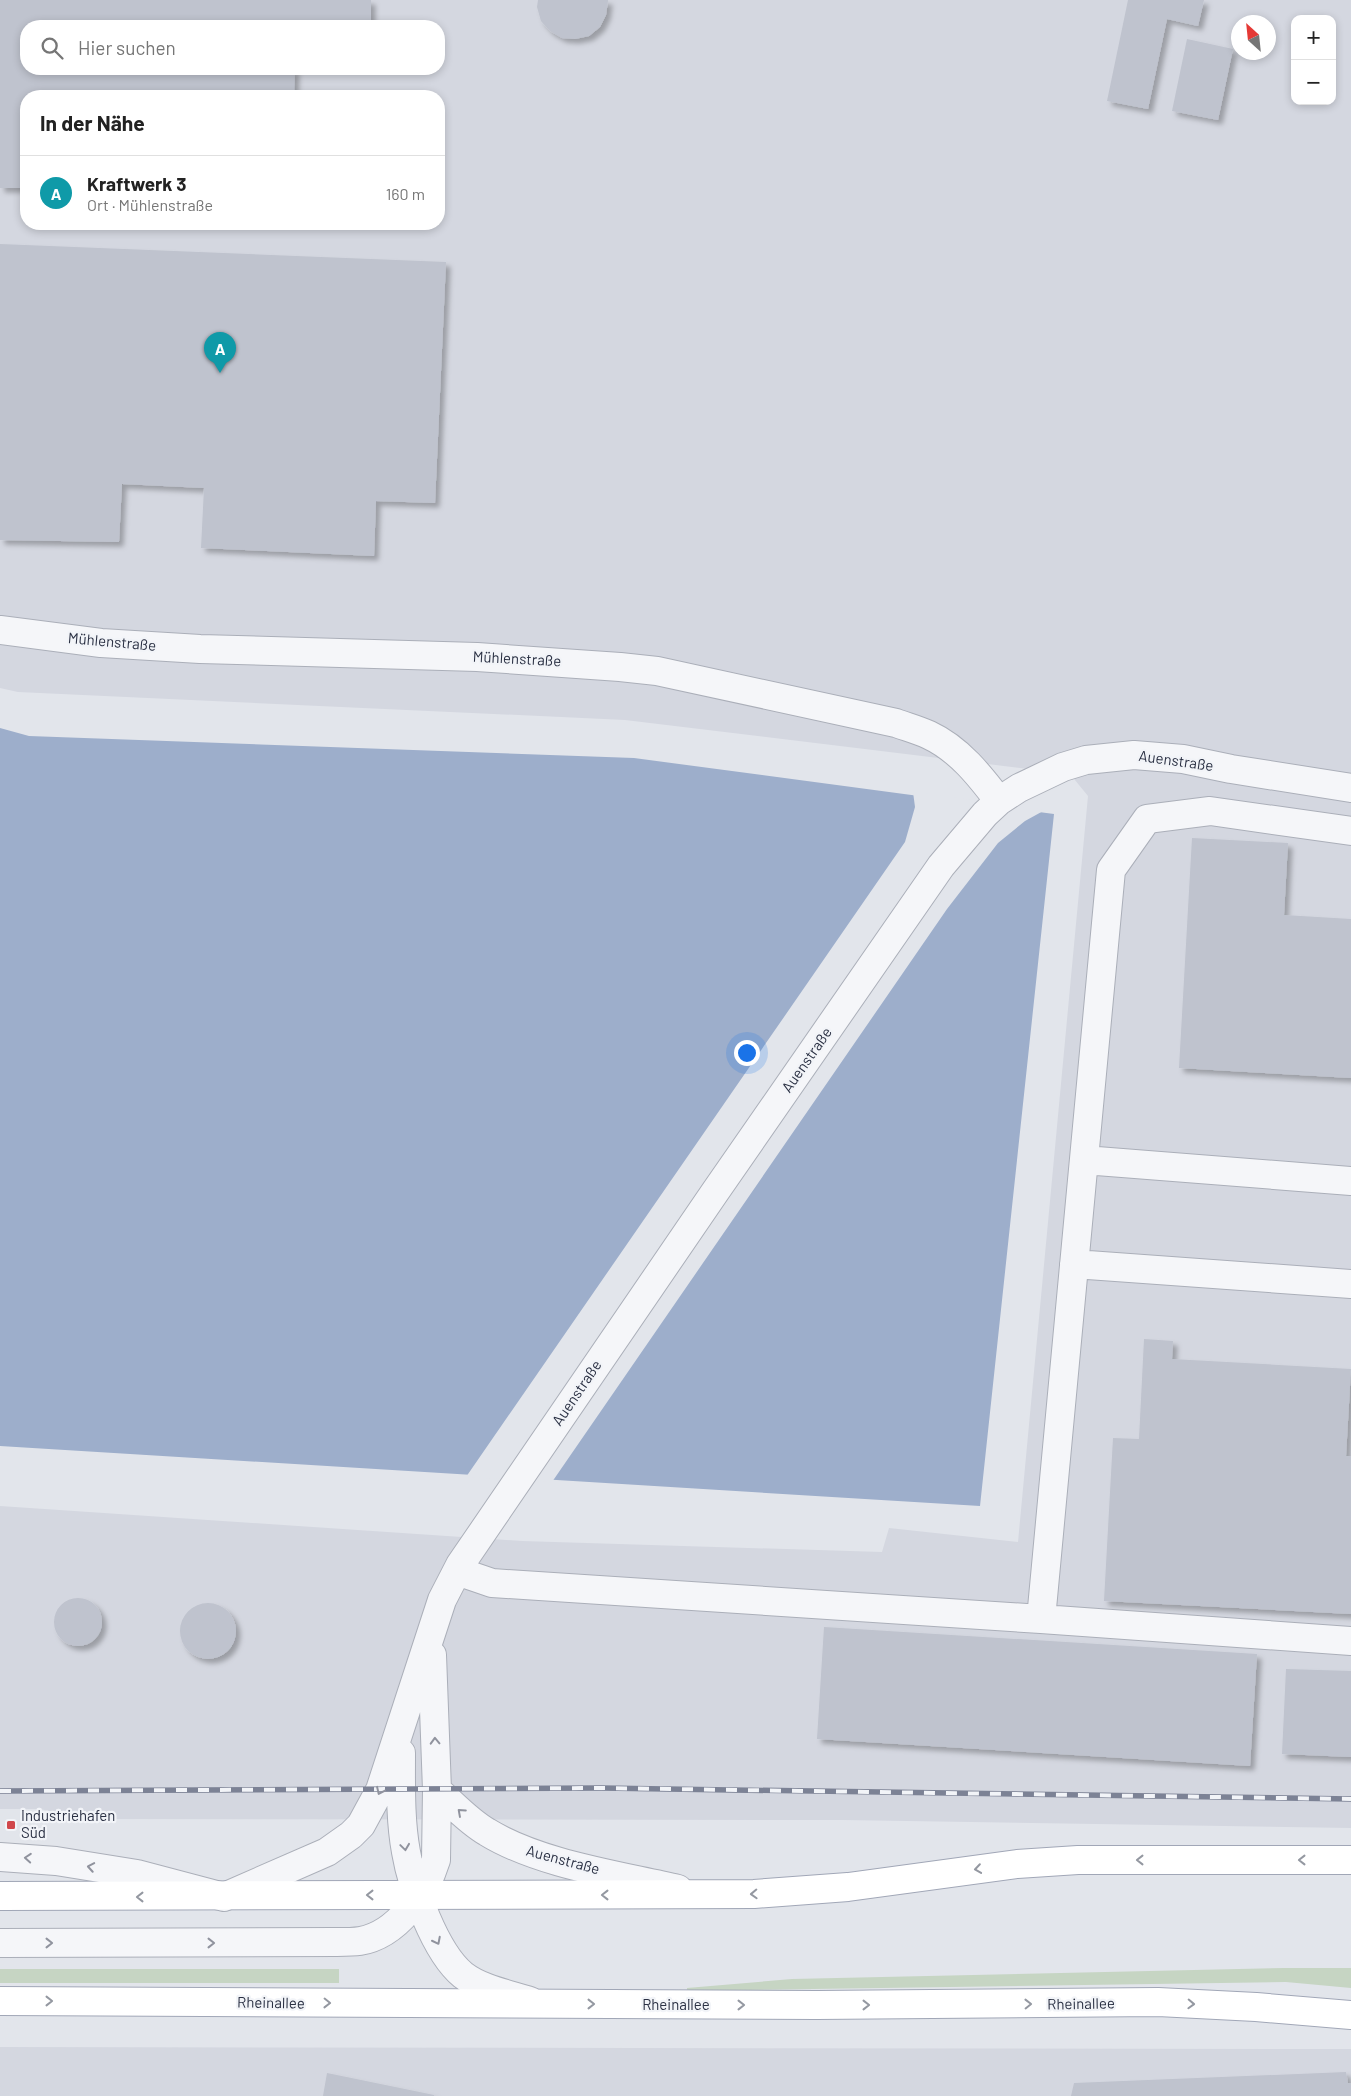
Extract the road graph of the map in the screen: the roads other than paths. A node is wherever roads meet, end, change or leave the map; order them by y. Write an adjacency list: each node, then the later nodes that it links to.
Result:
1 (0, 630): 3 (street, Mühlenstraße)
2 (1351, 788): 3 (street, Auenstraße)
3 (1000, 801): 9 (street, Auenstraße)
4 (1351, 831): 5 (street)
5 (1084, 1160): 6 (street); 7 (street)
6 (1351, 1181)
7 (1074, 1264): 8 (street); 10 (street)
8 (1351, 1284)
9 (457, 1571): 10 (street); 11 (street, Auenstraße)
10 (1041, 1619): 12 (street)
11 (431, 1634): 13 (street, Auenstraße); 14 (street, Auenstraße, one-way to 11)
12 (1351, 1641)
13 (402, 1728): 19 (street, Auenstraße, one-way to 19); 20 (street, Auenstraße, one-way to 20)
14 (437, 1790): 17 (street, Auenstraße, one-way to 14); 19 (street, Auenstraße)
15 (0, 1857): 20 (street, one-way to 15)
16 (1351, 1860): 17 (main road, one-way to 17)
17 (706, 1895): 19 (main road, one-way to 19)
18 (0, 1896): 20 (main road, one-way to 18)
19 (418, 1896): 20 (main road, one-way to 20); 21 (street, Auenstraße, one-way to 19); 23 (street, Auenstraße, one-way to 23)
20 (224, 1897)
21 (0, 1943)
22 (0, 2002): 23 (main road, Rheinallee, one-way to 23)
23 (542, 2004): 24 (main road, Rheinallee, one-way to 24)
24 (1351, 2015)

